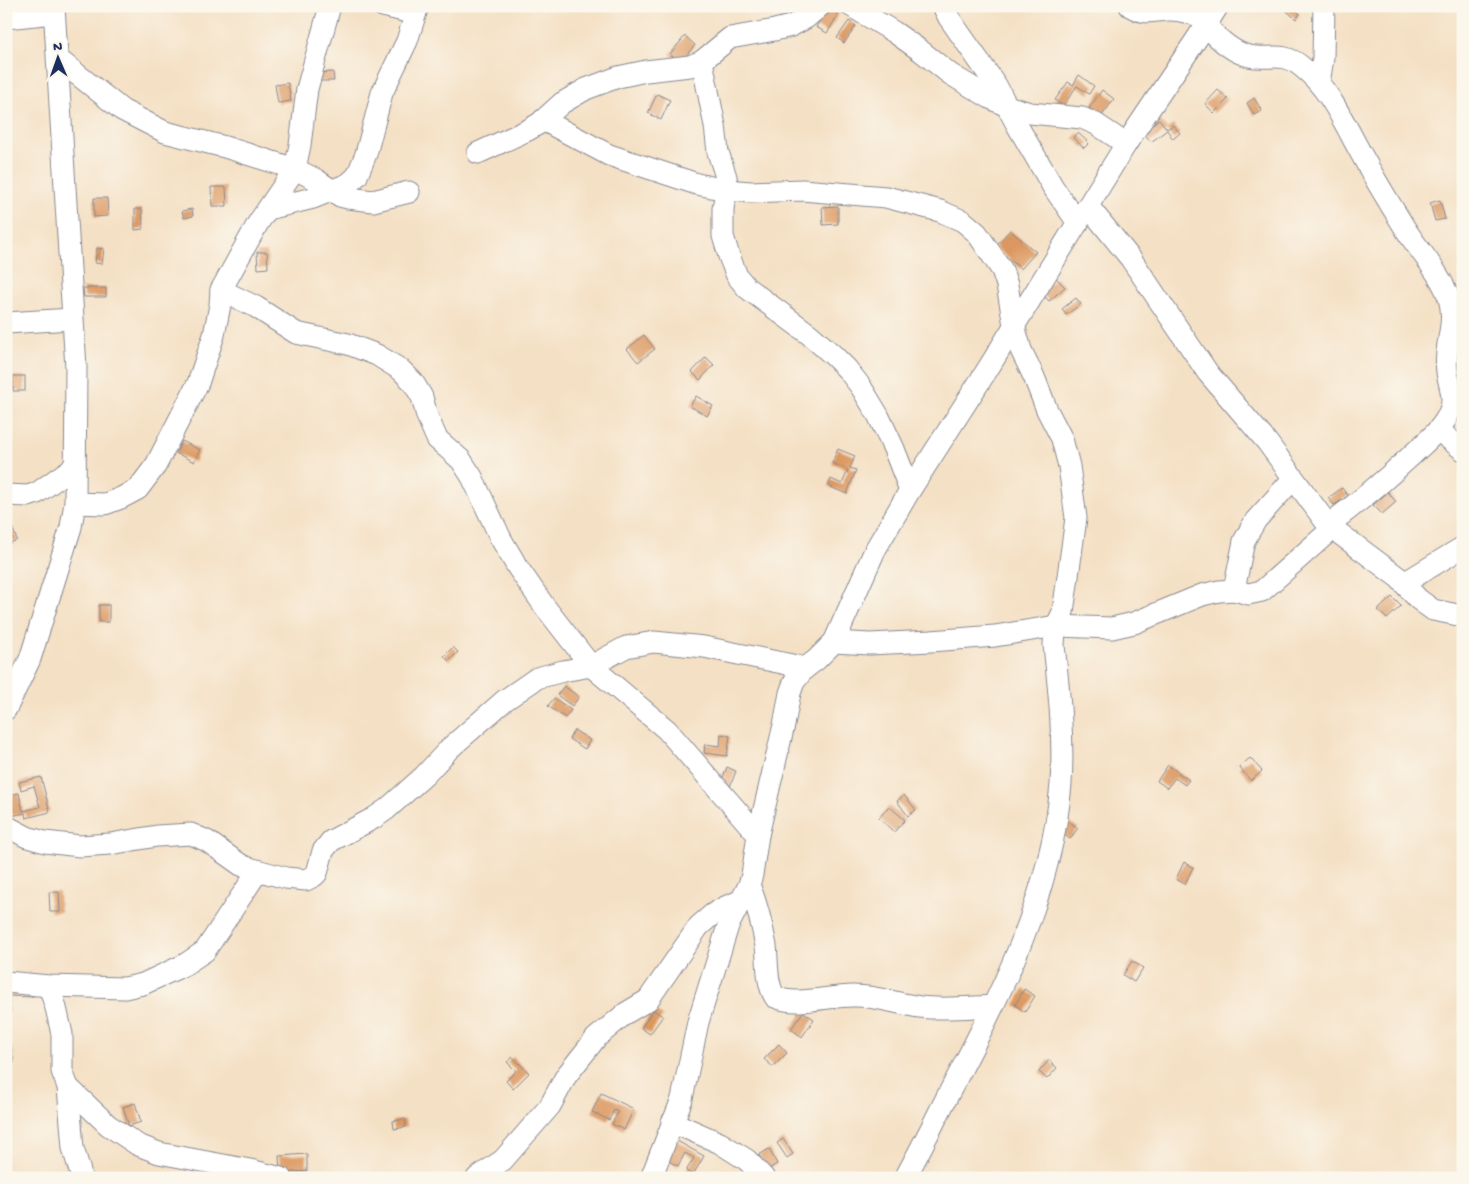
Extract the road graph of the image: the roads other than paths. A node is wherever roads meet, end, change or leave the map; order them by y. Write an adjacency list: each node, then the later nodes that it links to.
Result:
1 (330, 6): 19 (street)
2 (384, 6): 7 (street)
3 (820, 6): 13 (street)
4 (851, 6): 15 (street)
5 (943, 6): 15 (street)
6 (1324, 6): 14 (street)
7 (417, 8): 20 (street)
8 (1142, 8): 10 (street)
9 (54, 10): 11 (street); 12 (street)
10 (1211, 17): 14 (street); 17 (street)
11 (6, 18)
12 (58, 59): 19 (street); 27 (street)
13 (702, 61): 16 (street); 21 (street)
14 (1319, 82): 26 (street)
15 (1007, 106): 17 (street); 24 (street)
16 (543, 120): 18 (street); 21 (street)
17 (1126, 144): 24 (street)
18 (478, 153)
19 (295, 169): 20 (street); 23 (street)
20 (331, 190): 22 (street); 23 (street)
21 (726, 190): 29 (street); 34 (street)
22 (408, 192)
23 (268, 209): 25 (street)
24 (1083, 214): 29 (street); 33 (street)
25 (221, 290): 36 (street); 44 (street)
26 (1456, 304): 30 (street)
27 (72, 319): 28 (street); 32 (street)
28 (6, 323)
29 (1014, 325): 34 (street); 42 (street)
30 (1438, 430): 31 (street); 37 (street)
31 (1463, 450)
32 (75, 466): 35 (street); 36 (street)
33 (1293, 479): 37 (street); 40 (street)
34 (910, 490): 43 (street)
35 (6, 495)
36 (75, 503): 46 (street)
37 (1330, 527): 39 (street); 40 (street)
38 (1463, 547): 39 (street)
39 (1404, 583): 41 (street)
40 (1234, 590): 42 (street)
41 (1463, 616)
42 (1056, 626): 43 (street); 53 (street)
43 (834, 642): 45 (street)
44 (591, 666): 45 (street); 48 (street); 49 (street)
45 (804, 669): 48 (street)
46 (6, 709)
47 (6, 826): 49 (street)
48 (758, 836): 50 (street)
49 (258, 871): 52 (street)
50 (745, 893): 53 (street); 55 (street); 58 (street)
51 (6, 982): 52 (street)
52 (49, 986): 54 (street)
53 (993, 1006): 61 (street)
54 (68, 1087): 56 (street); 57 (street)
55 (672, 1122): 59 (street); 60 (street)
56 (82, 1178)
57 (281, 1178)
58 (476, 1178)
59 (651, 1178)
60 (764, 1178)
61 (905, 1178)

